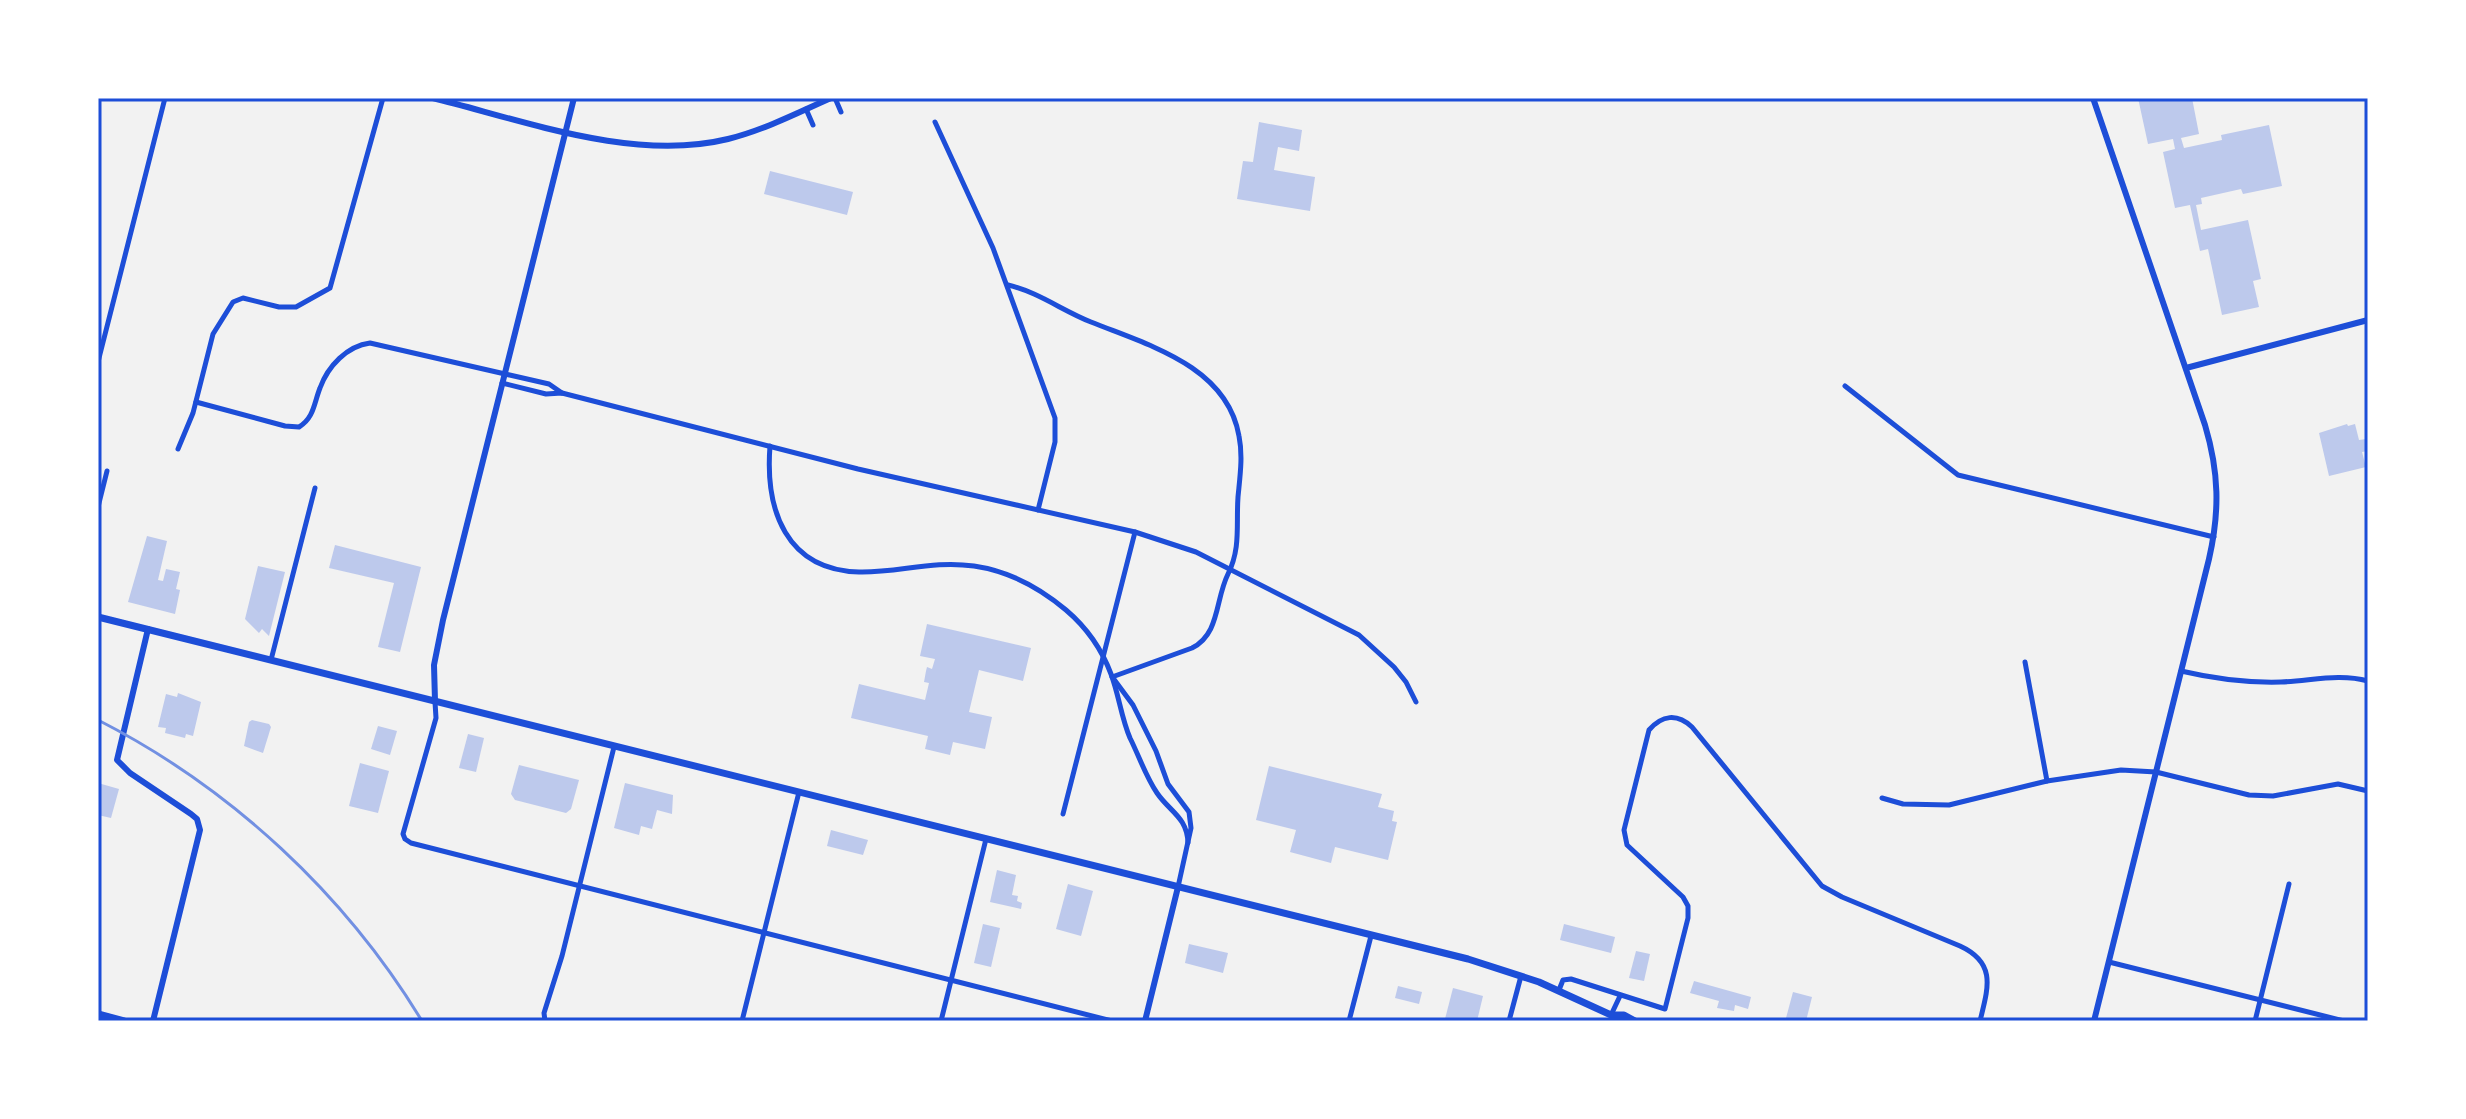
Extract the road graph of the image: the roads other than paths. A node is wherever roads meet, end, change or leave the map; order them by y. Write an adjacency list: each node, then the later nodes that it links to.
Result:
1 (165, 98): 14 (street)
2 (383, 98): 20 (street)
3 (433, 98): 11 (street)
4 (574, 98): 11 (street)
5 (833, 98): 7 (street); 8 (street)
6 (2093, 98): 15 (street)
7 (806, 109): 10 (street); 11 (street)
8 (841, 112)
9 (935, 122): 12 (street)
10 (813, 125)
11 (565, 131): 16 (street)
12 (1008, 285): 26 (street); 29 (street)
13 (2368, 320): 15 (street)
14 (98, 362)
15 (2186, 368): 28 (street)
16 (504, 373): 17 (street); 19 (street); 20 (street)
17 (502, 383): 19 (street); 38 (street)
18 (1845, 386): 28 (street)
19 (562, 393): 21 (street)
20 (196, 402): 22 (street)
21 (770, 446): 26 (street); 32 (street)
22 (178, 449)
23 (107, 471): 25 (street)
24 (315, 488): 33 (street)
25 (98, 507)
26 (1038, 510): 27 (street)
27 (1135, 532): 29 (street); 32 (street)
28 (2214, 537): 35 (street)
29 (1231, 569): 36 (street); 39 (street)
30 (98, 617): 31 (main road)
31 (148, 629): 33 (main road); 63 (street)
32 (1102, 656): 36 (street); 46 (street)
33 (271, 660): 38 (main road)
34 (2025, 662): 42 (street)
35 (2181, 671): 37 (street); 41 (street)
36 (1112, 677): 48 (street); 48 (street)
37 (2368, 681)
38 (435, 701): 40 (main road); 49 (street)
39 (1416, 702)
40 (614, 747): 44 (main road); 49 (street)
41 (2156, 772): 42 (street); 43 (street); 54 (street)
42 (2047, 781): 45 (street)
43 (2368, 791)
44 (799, 792): 47 (main road); 52 (street)
45 (1882, 798)
46 (1063, 814)
47 (986, 839): 51 (main road); 56 (street)
48 (1188, 843): 51 (street)
49 (579, 884): 52 (street); 64 (street)
50 (2289, 884): 59 (street)
51 (1178, 887): 53 (main road); 68 (street)
52 (763, 933): 56 (street); 65 (street)
53 (1371, 936): 55 (main road); 69 (street)
54 (2109, 962): 59 (street); 75 (street)
55 (1521, 976): 57 (main road); 70 (street)
56 (951, 981): 66 (street); 67 (street)
57 (1559, 990): 58 (street); 61 (main road)
58 (1620, 996): 61 (street); 74 (street)
59 (2260, 1000): 76 (street); 77 (street)
60 (98, 1014): 62 (main road)
61 (1613, 1018): 71 (main road)
62 (124, 1021)
63 (153, 1021)
64 (545, 1021)
65 (742, 1021)
66 (941, 1021)
67 (1112, 1021)
68 (1145, 1021)
69 (1349, 1021)
70 (1509, 1021)
71 (1635, 1021)
72 (1702, 1021): 73 (street)
73 (1718, 1021)
74 (1980, 1021)
75 (2094, 1021)
76 (2255, 1021)
77 (2344, 1021)

